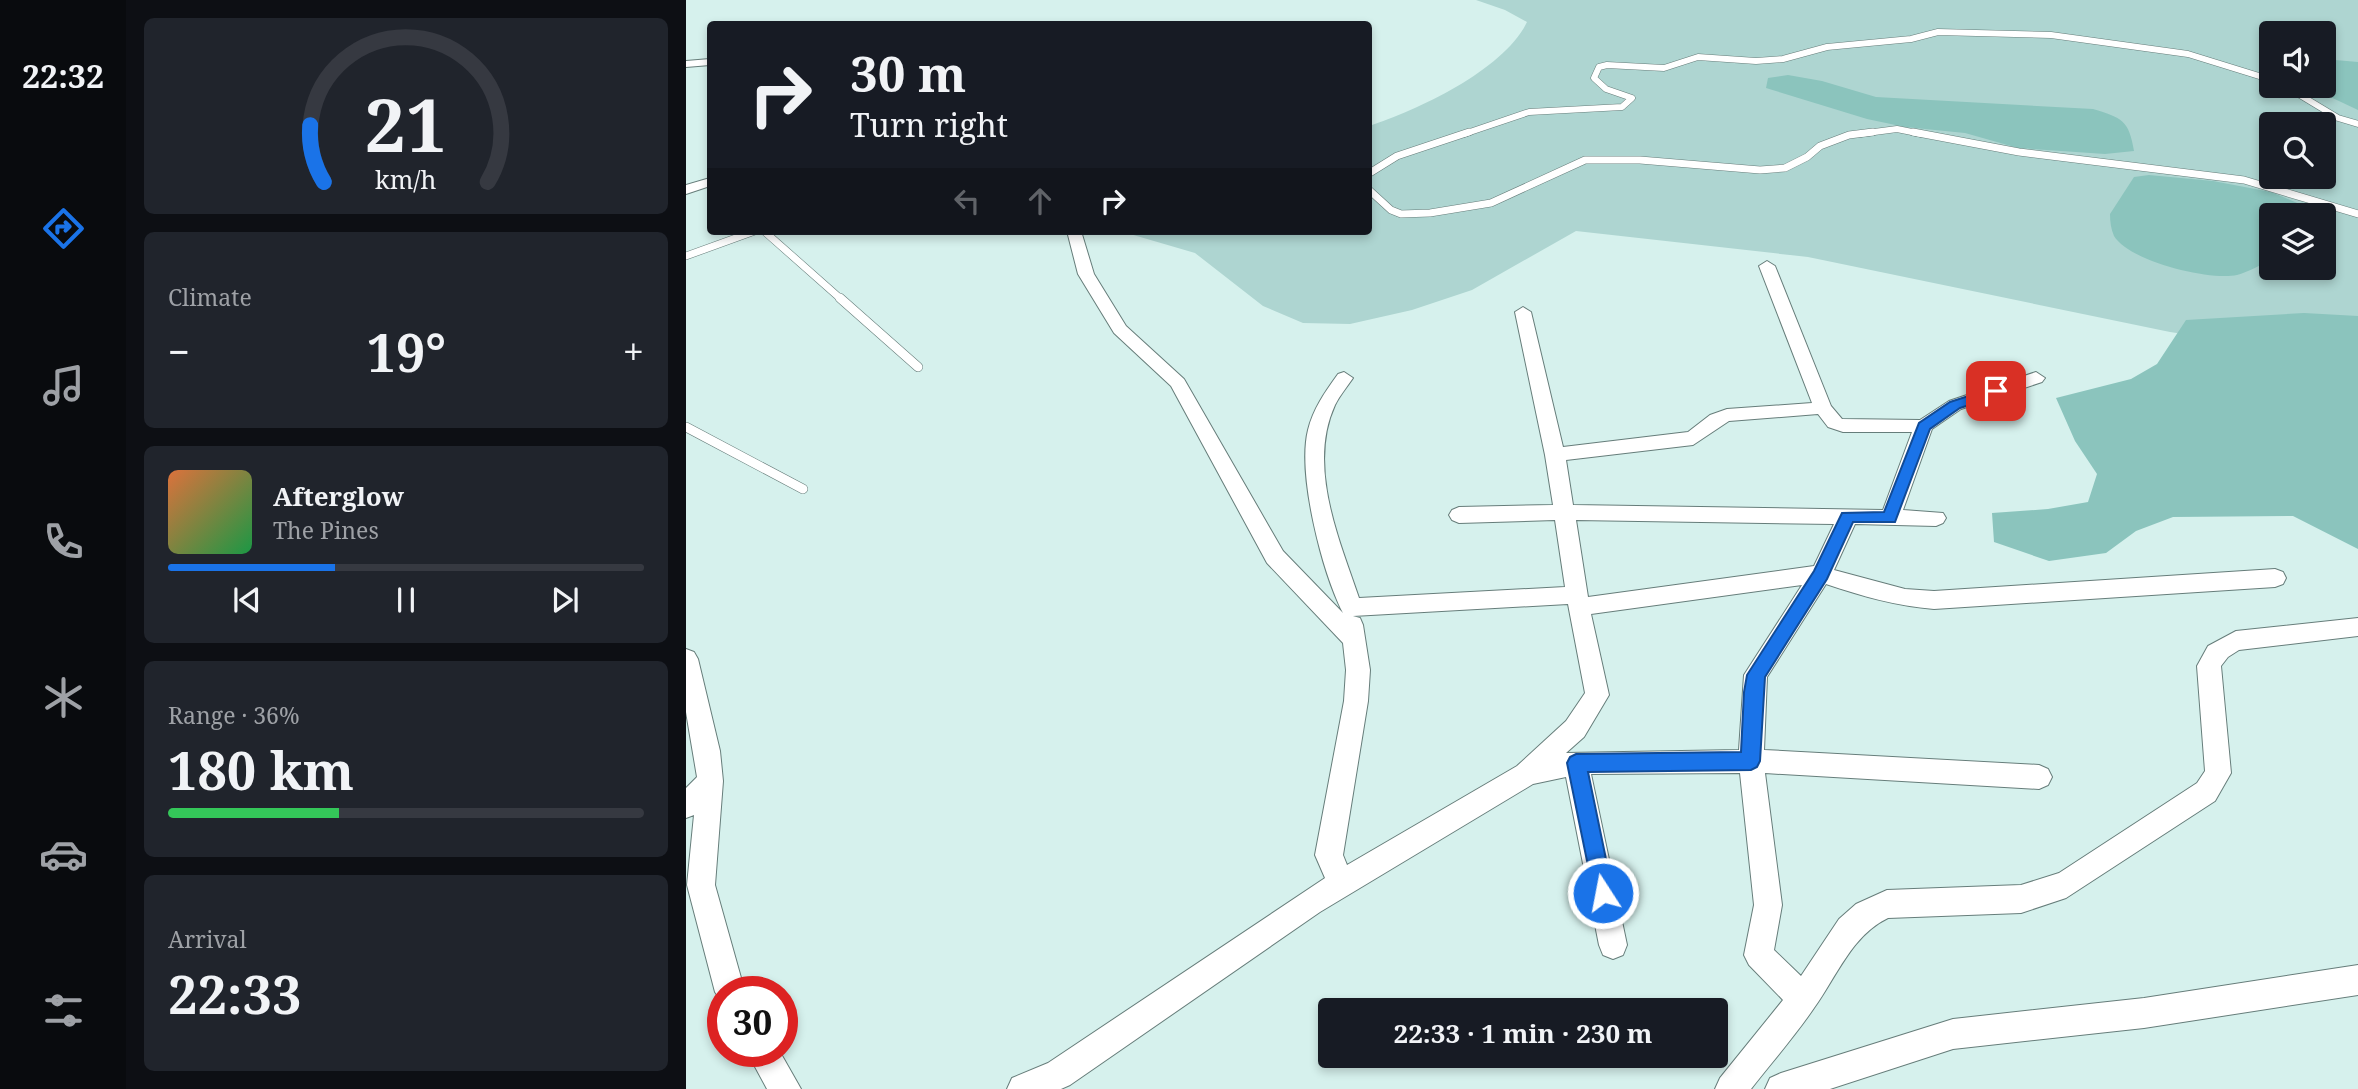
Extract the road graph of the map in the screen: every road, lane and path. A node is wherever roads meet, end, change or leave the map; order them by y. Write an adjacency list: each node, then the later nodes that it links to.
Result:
1 (707, 62): 2 (street)
2 (686, 64)
3 (2259, 75): 6 (lane)
4 (2305, 98): 5 (lane)
5 (2358, 124)
6 (1372, 172)
7 (707, 183): 8 (street)
8 (686, 190)
9 (1372, 193): 10 (lane)
10 (2358, 214)
11 (744, 235): 14 (lane)
12 (769, 235): 17 (lane)
13 (1075, 235): 35 (street)
14 (686, 256)
15 (1767, 267): 20 (street)
16 (1523, 312): 23 (street)
17 (918, 367)
18 (1344, 378): 33 (street)
19 (2036, 378): 21 (street)
20 (1823, 408): 21 (street); 23 (street)
21 (1911, 426): 28 (street)
22 (686, 427): 24 (lane)
23 (1555, 455): 25 (street)
24 (803, 489)
25 (1563, 512): 26 (street); 27 (street); 32 (street)
26 (1459, 514)
27 (1847, 517): 28 (street); 30 (street)
28 (1890, 517): 29 (street)
29 (1936, 518)
30 (1821, 574): 31 (street); 32 (street); 37 (street)
31 (2275, 578)
32 (1578, 601): 33 (street); 39 (street)
33 (1351, 607): 35 (street)
34 (2358, 626): 47 (street)
35 (1354, 639): 43 (street)
36 (686, 659): 41 (street)
37 (1751, 761): 38 (street); 40 (street); 47 (street)
38 (1576, 763): 39 (street); 44 (street)
39 (1526, 774): 43 (street)
40 (2039, 777)
41 (710, 781): 42 (street); 45 (street)
42 (686, 806)
43 (1341, 883): 49 (street)
44 (1613, 944)
45 (726, 976)
46 (2358, 980): 53 (street)
47 (1803, 999): 52 (street)
48 (771, 1067): 50 (street)
49 (1062, 1082): 51 (street)
50 (785, 1089)
51 (1023, 1089)
52 (1731, 1089)
53 (1781, 1089)

